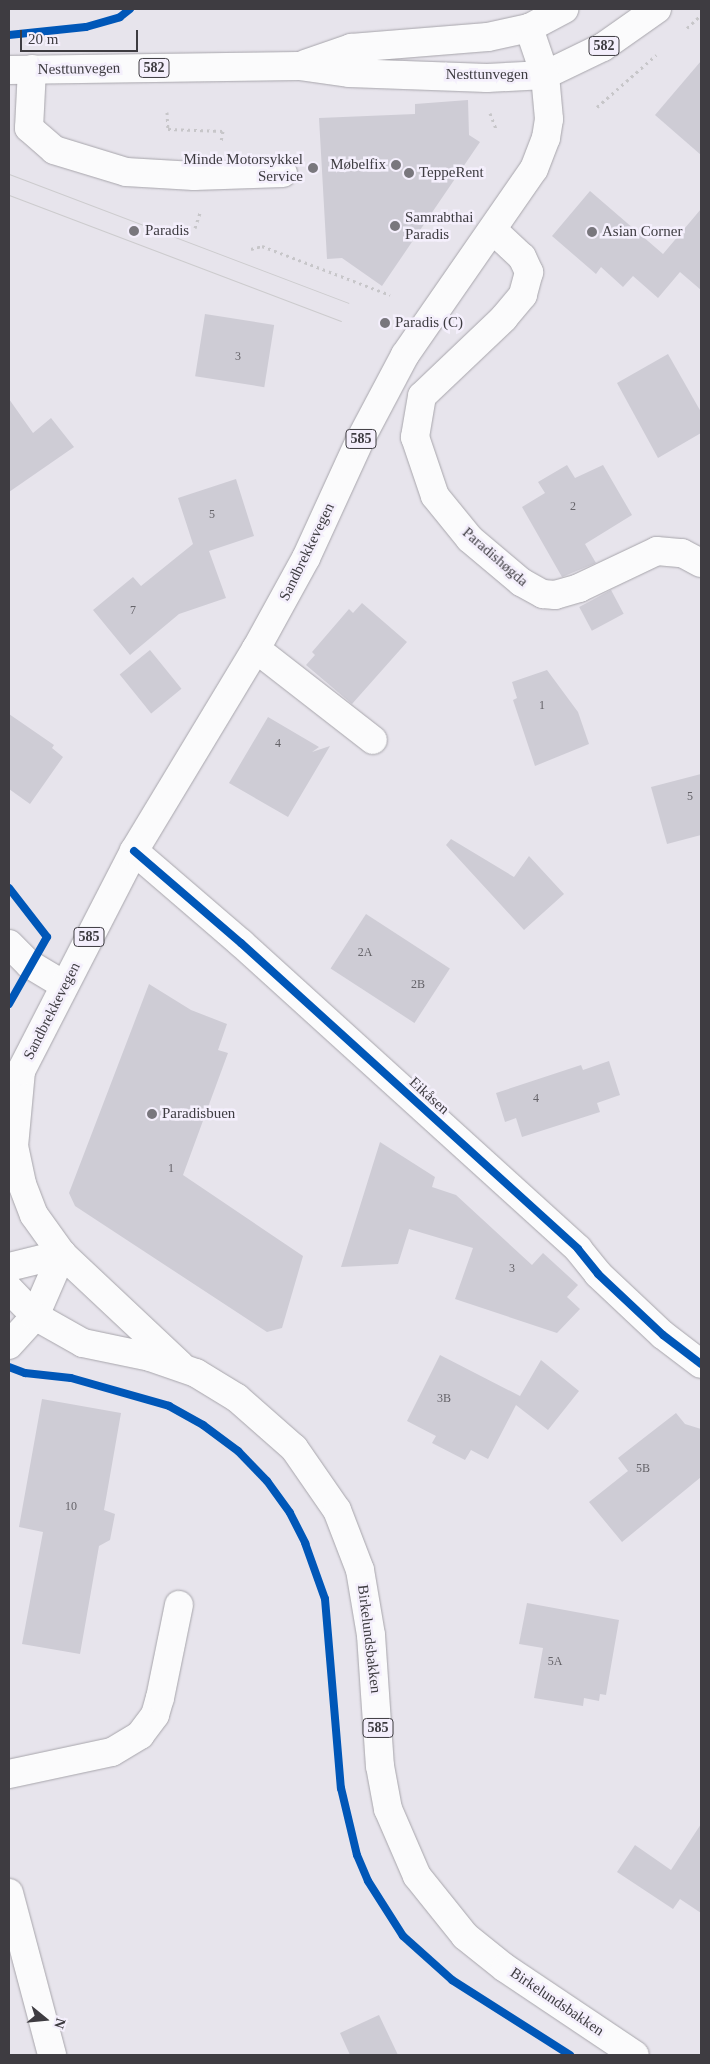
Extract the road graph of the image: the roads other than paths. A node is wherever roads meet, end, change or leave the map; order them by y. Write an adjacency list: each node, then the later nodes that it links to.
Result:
1 (564, 9): 3 (main road, Nesttunvegen / 582)
2 (658, 9): 6 (main road, Nesttunvegen / 582)
3 (529, 28): 4 (main road, Nesttunvegen / 582); 6 (main road, Sandbrekkevegen / 585)
4 (299, 66): 5 (main road, Nesttunvegen / 582); 6 (main road, Nesttunvegen / 582)
5 (20, 70): 7 (main road)
6 (545, 75): 8 (main road, Sandbrekkevegen / 585)
7 (284, 174)
8 (494, 231): 9 (main road, Paradishøgda); 10 (main road, Sandbrekkevegen / 585)
9 (701, 563)
10 (256, 649): 11 (main road); 12 (main road, Sandbrekkevegen / 585)
11 (373, 740)
12 (134, 851): 14 (main road, Sandbrekkevegen / 585); 21 (main road, Eikåsen)
13 (9, 944): 14 (main road)
14 (64, 985): 15 (main road, Sandbrekkevegen / 585)
15 (15, 1079): 16 (main road)
16 (62, 1254): 17 (main road); 19 (main road); 22 (main road)
17 (9, 1267)
18 (9, 1289): 19 (main road)
19 (35, 1316): 20 (main road); 22 (main road)
20 (9, 1345)
21 (701, 1364)
22 (181, 1366): 27 (main road, Birkelundsbakken / 585)
23 (179, 1605): 24 (main road)
24 (9, 1774)
25 (9, 1894): 26 (main road)
26 (52, 2055)
27 (635, 2055)

